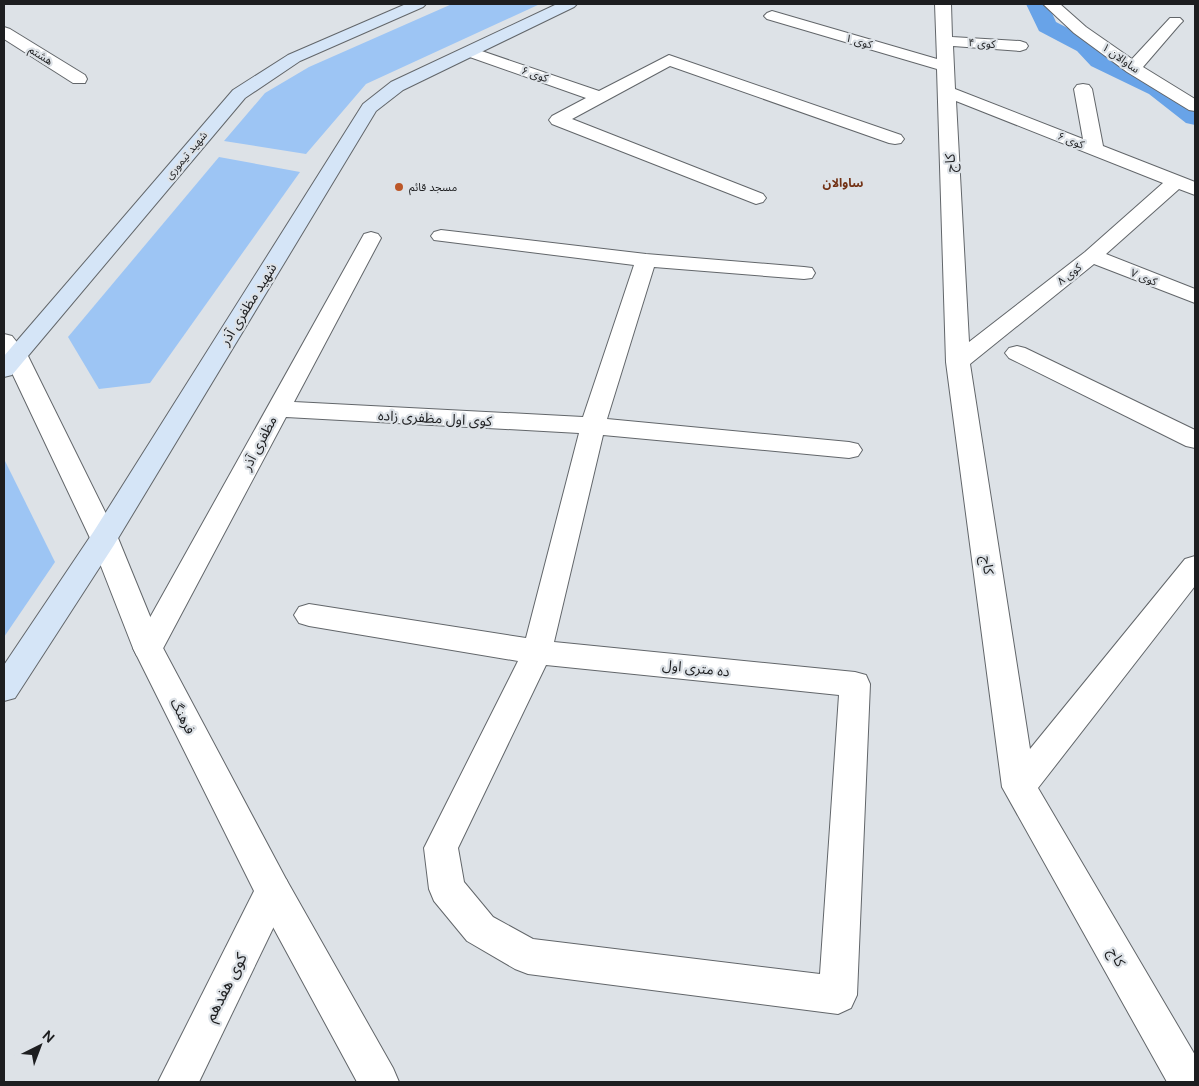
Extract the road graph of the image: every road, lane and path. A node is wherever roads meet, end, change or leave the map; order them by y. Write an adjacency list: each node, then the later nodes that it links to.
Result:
1 (418, 4): 29 (main road, شهید تیموری)
2 (569, 4): 10 (main road, شهید مظفری آذر)
3 (792, 4): 11 (street, کوی ۱)
4 (943, 4): 8 (street, کاج)
5 (1051, 4): 12 (street, ساوالان ۱)
6 (1175, 21): 12 (street)
7 (4, 32): 13 (street, هشتم)
8 (944, 40): 9 (street, کوی ۴); 11 (street, کاج)
9 (1020, 46)
10 (470, 52): 16 (street, کوی ۶); 35 (main road, شهید مظفری آذر)
11 (946, 66): 15 (street, کاج)
12 (1134, 68): 17 (street, ساوالان ۱)
13 (79, 79)
14 (1084, 89): 19 (street)
15 (947, 92): 19 (street, کوی ۶); 30 (street, کاج)
16 (600, 97): 18 (street); 21 (street)
17 (1195, 106)
18 (895, 139)
19 (1094, 149): 20 (street, کوی ۶)
20 (1185, 186): 24 (street, کوی ۸)
21 (756, 198)
22 (441, 236): 25 (street)
23 (371, 238): 31 (street, مظفری آذر)
24 (1092, 256): 27 (street, کوی ۷); 30 (street, کوی ۸)
25 (646, 260): 26 (street); 32 (street)
26 (804, 272)
27 (1195, 297)
28 (1017, 353): 33 (street)
29 (8, 356): 35 (street, فرهنگ)
30 (958, 362): 41 (street, کاج)
31 (278, 409): 32 (street, کوی اول مظفری زاده); 38 (street, مظفری آذر)
32 (593, 426): 34 (street, کوی اول مظفری زاده); 39 (street)
33 (1195, 440)
34 (850, 450)
35 (104, 538): 38 (street, فرهنگ); 40 (main road, شهید مظفری آذر)
36 (1195, 566): 41 (street)
37 (309, 615): 39 (street, ده متری اول)
38 (148, 648): 42 (street, فرهنگ)
39 (537, 652): 39 (street, ده متری اول)
40 (4, 689)
41 (1020, 787): 45 (street, کاج)
42 (273, 891): 43 (street, کوی هفدهم); 44 (street, فرهنگ)
43 (178, 1082)
44 (379, 1082)
45 (1189, 1082)

